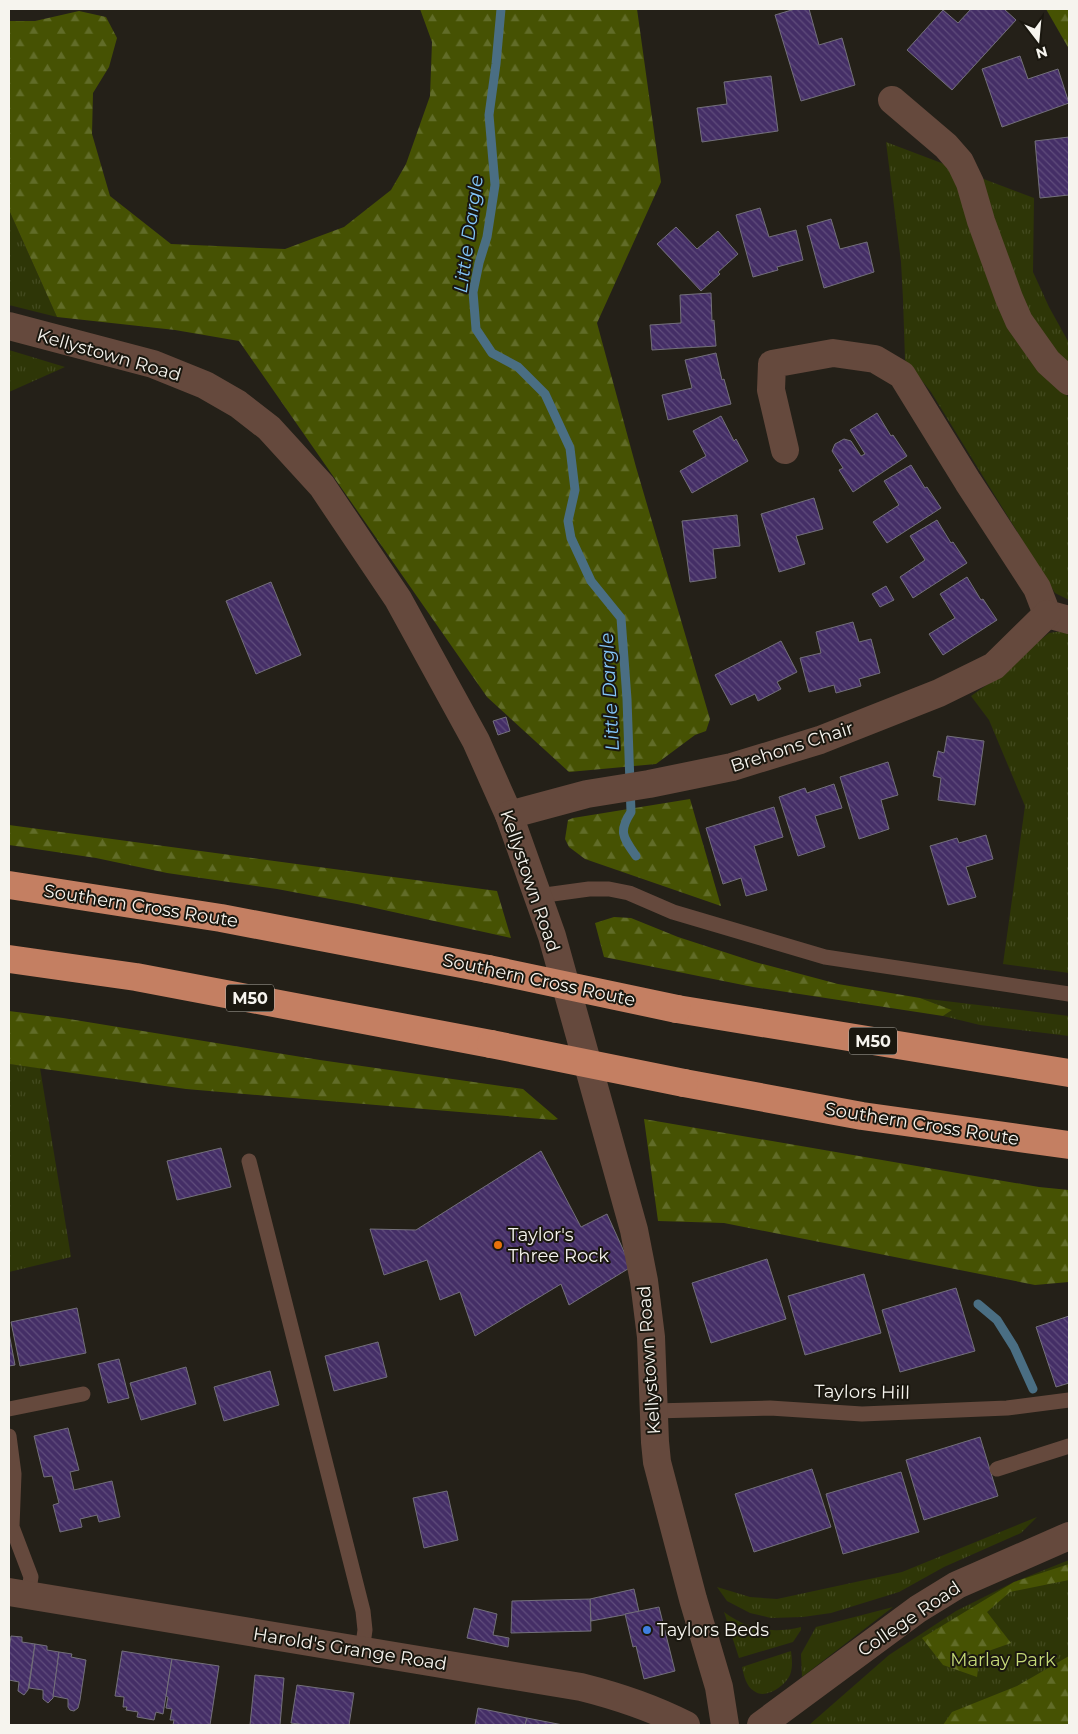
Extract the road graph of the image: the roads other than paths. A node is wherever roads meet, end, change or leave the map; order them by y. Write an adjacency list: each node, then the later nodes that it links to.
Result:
1 (892, 100): 3 (street)
2 (9, 326): 6 (street, Kellystown Road)
3 (1069, 381)
4 (786, 450): 5 (street, Brehons Chair)
5 (1058, 617): 6 (street, Brehons Chair)
6 (509, 816): 8 (street, Kellystown Road)
7 (9, 885): 11 (highway, Southern Cross Route / M50, bridge)
8 (538, 896): 10 (lane); 17 (street, Kellystown Road)
9 (9, 959): 12 (highway, Southern Cross Route / M50, bridge)
10 (1069, 994)
11 (1069, 1073)
12 (1069, 1145)
13 (249, 1161): 23 (lane)
14 (83, 1394): 16 (lane)
15 (1069, 1400): 17 (lane, Taylors Hill)
16 (9, 1409)
17 (653, 1411): 25 (street, Kellystown Road)
18 (9, 1436): 22 (lane)
19 (1069, 1446): 20 (lane)
20 (997, 1469)
21 (1069, 1536): 26 (street, College Road)
22 (18, 1593): 23 (street, Harold's Grange Road)
23 (362, 1651): 24 (street, Harold's Grange Road)
24 (686, 1725)
25 (725, 1725)
26 (761, 1725)

